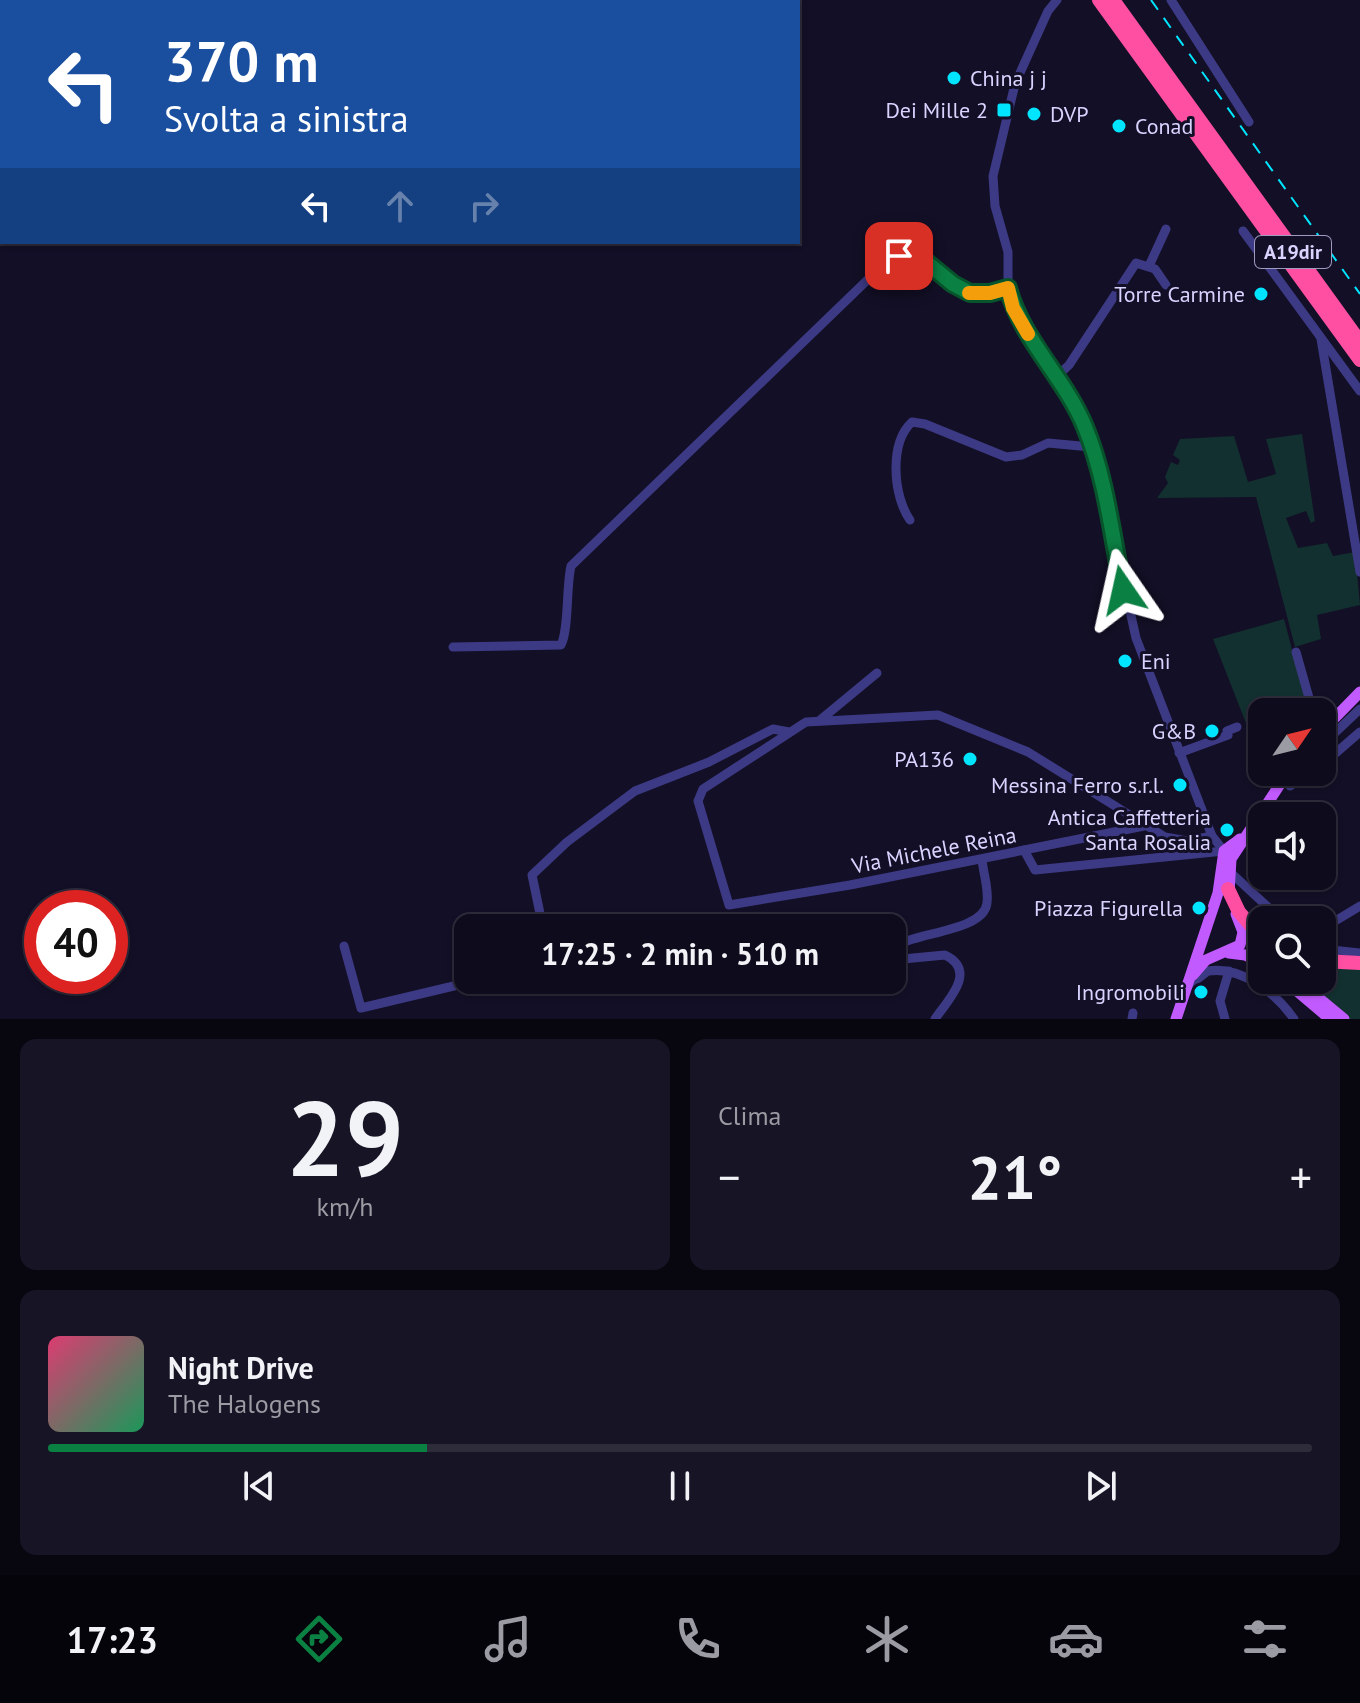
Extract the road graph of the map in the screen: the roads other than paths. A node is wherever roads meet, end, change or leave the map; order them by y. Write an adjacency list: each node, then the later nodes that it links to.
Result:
1 (1057, 0): 5 (street)
2 (1099, 0): 7 (highway, A19dir)
3 (1113, 0): 7 (highway, A19dir)
4 (1171, 0): 6 (street)
5 (1049, 5): 12 (street)
6 (1249, 122)
7 (1223, 162): 14 (highway, A19dir); 15 (highway, A19dir)
8 (1166, 229): 10 (street)
9 (1243, 231): 13 (street)
10 (1149, 266): 11 (street); 16 (street)
11 (1166, 285)
12 (1008, 288): 16 (street); 21 (street)
13 (1321, 339): 17 (street); 20 (street)
14 (1360, 342)
15 (1360, 360)
16 (1055, 378): 18 (street)
17 (1360, 391)
18 (1091, 447): 19 (street); 34 (street)
19 (910, 520)
20 (1360, 567)
21 (453, 647)
22 (1296, 652): 25 (street)
23 (877, 673): 28 (street)
24 (1360, 692): 27 (main road)
25 (1309, 698)
26 (1360, 709): 29 (street)
27 (1336, 717)
28 (819, 721): 32 (street); 37 (street)
29 (1343, 723): 31 (street); 33 (street)
30 (1237, 727): 34 (street)
31 (1336, 730)
32 (789, 732): 42 (street, Via Michele Reina); 47 (street)
33 (1358, 734): 35 (street)
34 (1179, 753): 38 (street)
35 (1336, 755)
36 (1283, 786): 43 (main road)
37 (1144, 826): 39 (street); 40 (street, Via Michele Reina)
38 (1212, 836): 39 (street); 43 (street)
39 (1173, 841): 41 (street)
40 (1024, 850): 41 (street); 42 (street, Via Michele Reina)
41 (1181, 856): 43 (street)
42 (982, 859): 54 (street)
43 (1228, 860): 44 (main road); 45 (street); 50 (main road)
44 (1228, 889): 49 (highway); 51 (main road)
45 (1269, 906)
46 (1360, 906): 48 (street)
47 (540, 914)
48 (1336, 921)
49 (1248, 922)
50 (1207, 926): 51 (main road); 57 (main road); 65 (main road)
51 (1241, 926): 52 (highway); 53 (main road); 57 (main road)
52 (1248, 930)
53 (1248, 934)
54 (906, 943)
55 (344, 946): 66 (street)
56 (1336, 950): 58 (street)
57 (1227, 953): 59 (main road); 63 (main road)
58 (1360, 953)
59 (1248, 957)
60 (906, 959): 69 (street)
61 (1336, 962): 62 (highway)
62 (1360, 963)
63 (1205, 968): 64 (street); 65 (main road)
64 (1229, 971): 72 (street); 73 (street)
65 (1190, 985): 70 (main road); 71 (main road)
66 (454, 986)
67 (1301, 994): 74 (main road)
68 (1314, 994): 75 (main road)
69 (935, 1019)
70 (1176, 1019)
71 (1183, 1019)
72 (1225, 1019)
73 (1294, 1019)
74 (1328, 1019)
75 (1344, 1019)

